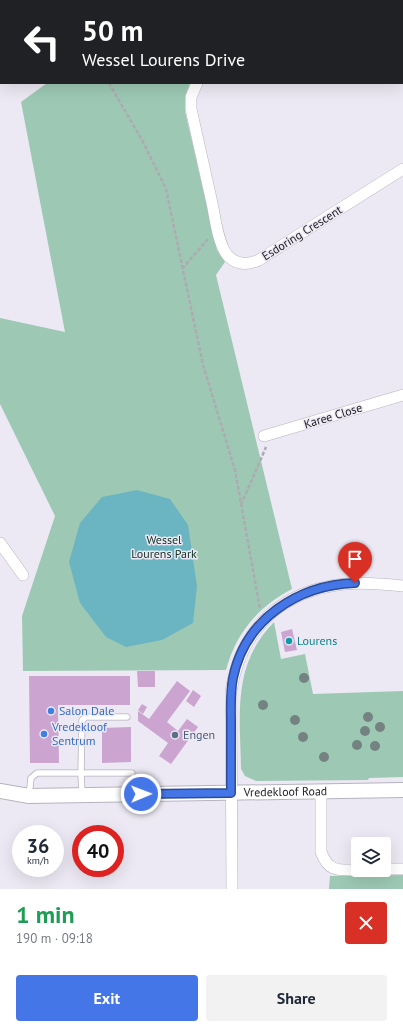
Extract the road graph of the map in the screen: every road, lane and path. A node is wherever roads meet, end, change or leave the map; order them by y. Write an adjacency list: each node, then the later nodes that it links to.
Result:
1 (110, 84): 5 (path)
2 (196, 84): 4 (street, Esdoring Crescent)
3 (403, 169): 4 (street, Esdoring Crescent)
4 (218, 228): 5 (path)
5 (182, 269): 8 (path)
6 (403, 395): 7 (street, Karee Close)
7 (267, 435): 8 (path)
8 (241, 505): 12 (path)
9 (0, 543): 10 (street)
10 (23, 575)
11 (403, 586): 12 (street)
12 (262, 621): 19 (street)
13 (127, 717): 14 (lane)
14 (81, 773): 15 (lane); 20 (lane); 21 (lane)
15 (132, 773)
16 (403, 790): 18 (street, Vredekloof Road)
17 (0, 791): 21 (street, Vredekloof Road)
18 (321, 792): 19 (street, Vredekloof Road); 24 (street)
19 (231, 793): 20 (street, Vredekloof Road); 25 (street)
20 (82, 795): 21 (street, Vredekloof Road)
21 (29, 796)
22 (403, 868): 23 (street)
23 (391, 869)
24 (351, 870)
25 (232, 889)

